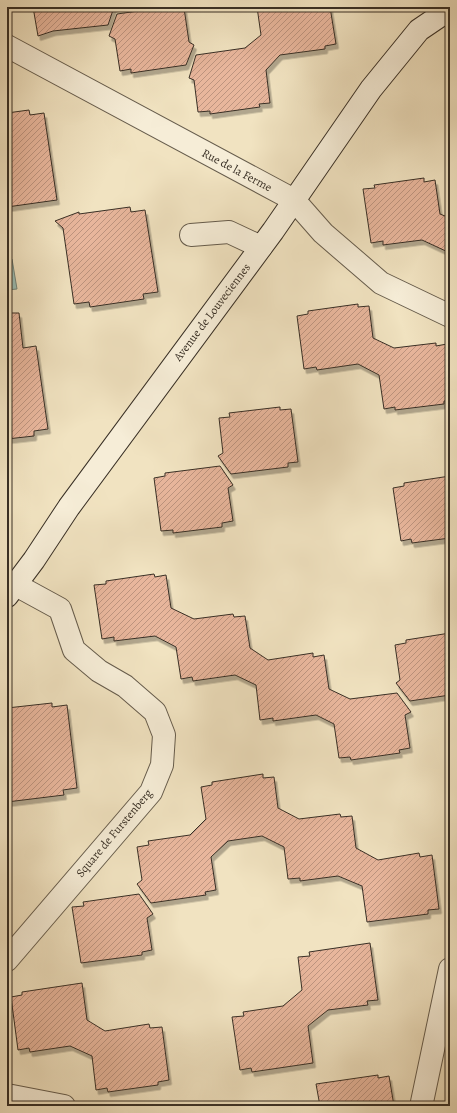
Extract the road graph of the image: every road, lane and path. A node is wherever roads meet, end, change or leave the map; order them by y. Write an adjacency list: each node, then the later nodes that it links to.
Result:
1 (424, 7): 3 (street, Avenue de Louveciennes)
2 (450, 9): 3 (street, Avenue de Louveciennes)
3 (419, 30): 5 (street, Avenue de Louveciennes)
4 (7, 46): 5 (street, Rue de la Ferme)
5 (294, 200): 7 (street, Avenue de Louveciennes); 8 (street, Rue de la Ferme)
6 (191, 235): 7 (street)
7 (261, 247): 9 (street, Avenue de Louveciennes)
8 (450, 316)
9 (11, 590): 10 (street, Square de Furstenberg)
10 (7, 960)
11 (450, 969): 14 (street)
12 (7, 1095): 13 (street)
13 (64, 1106)
14 (423, 1106)

